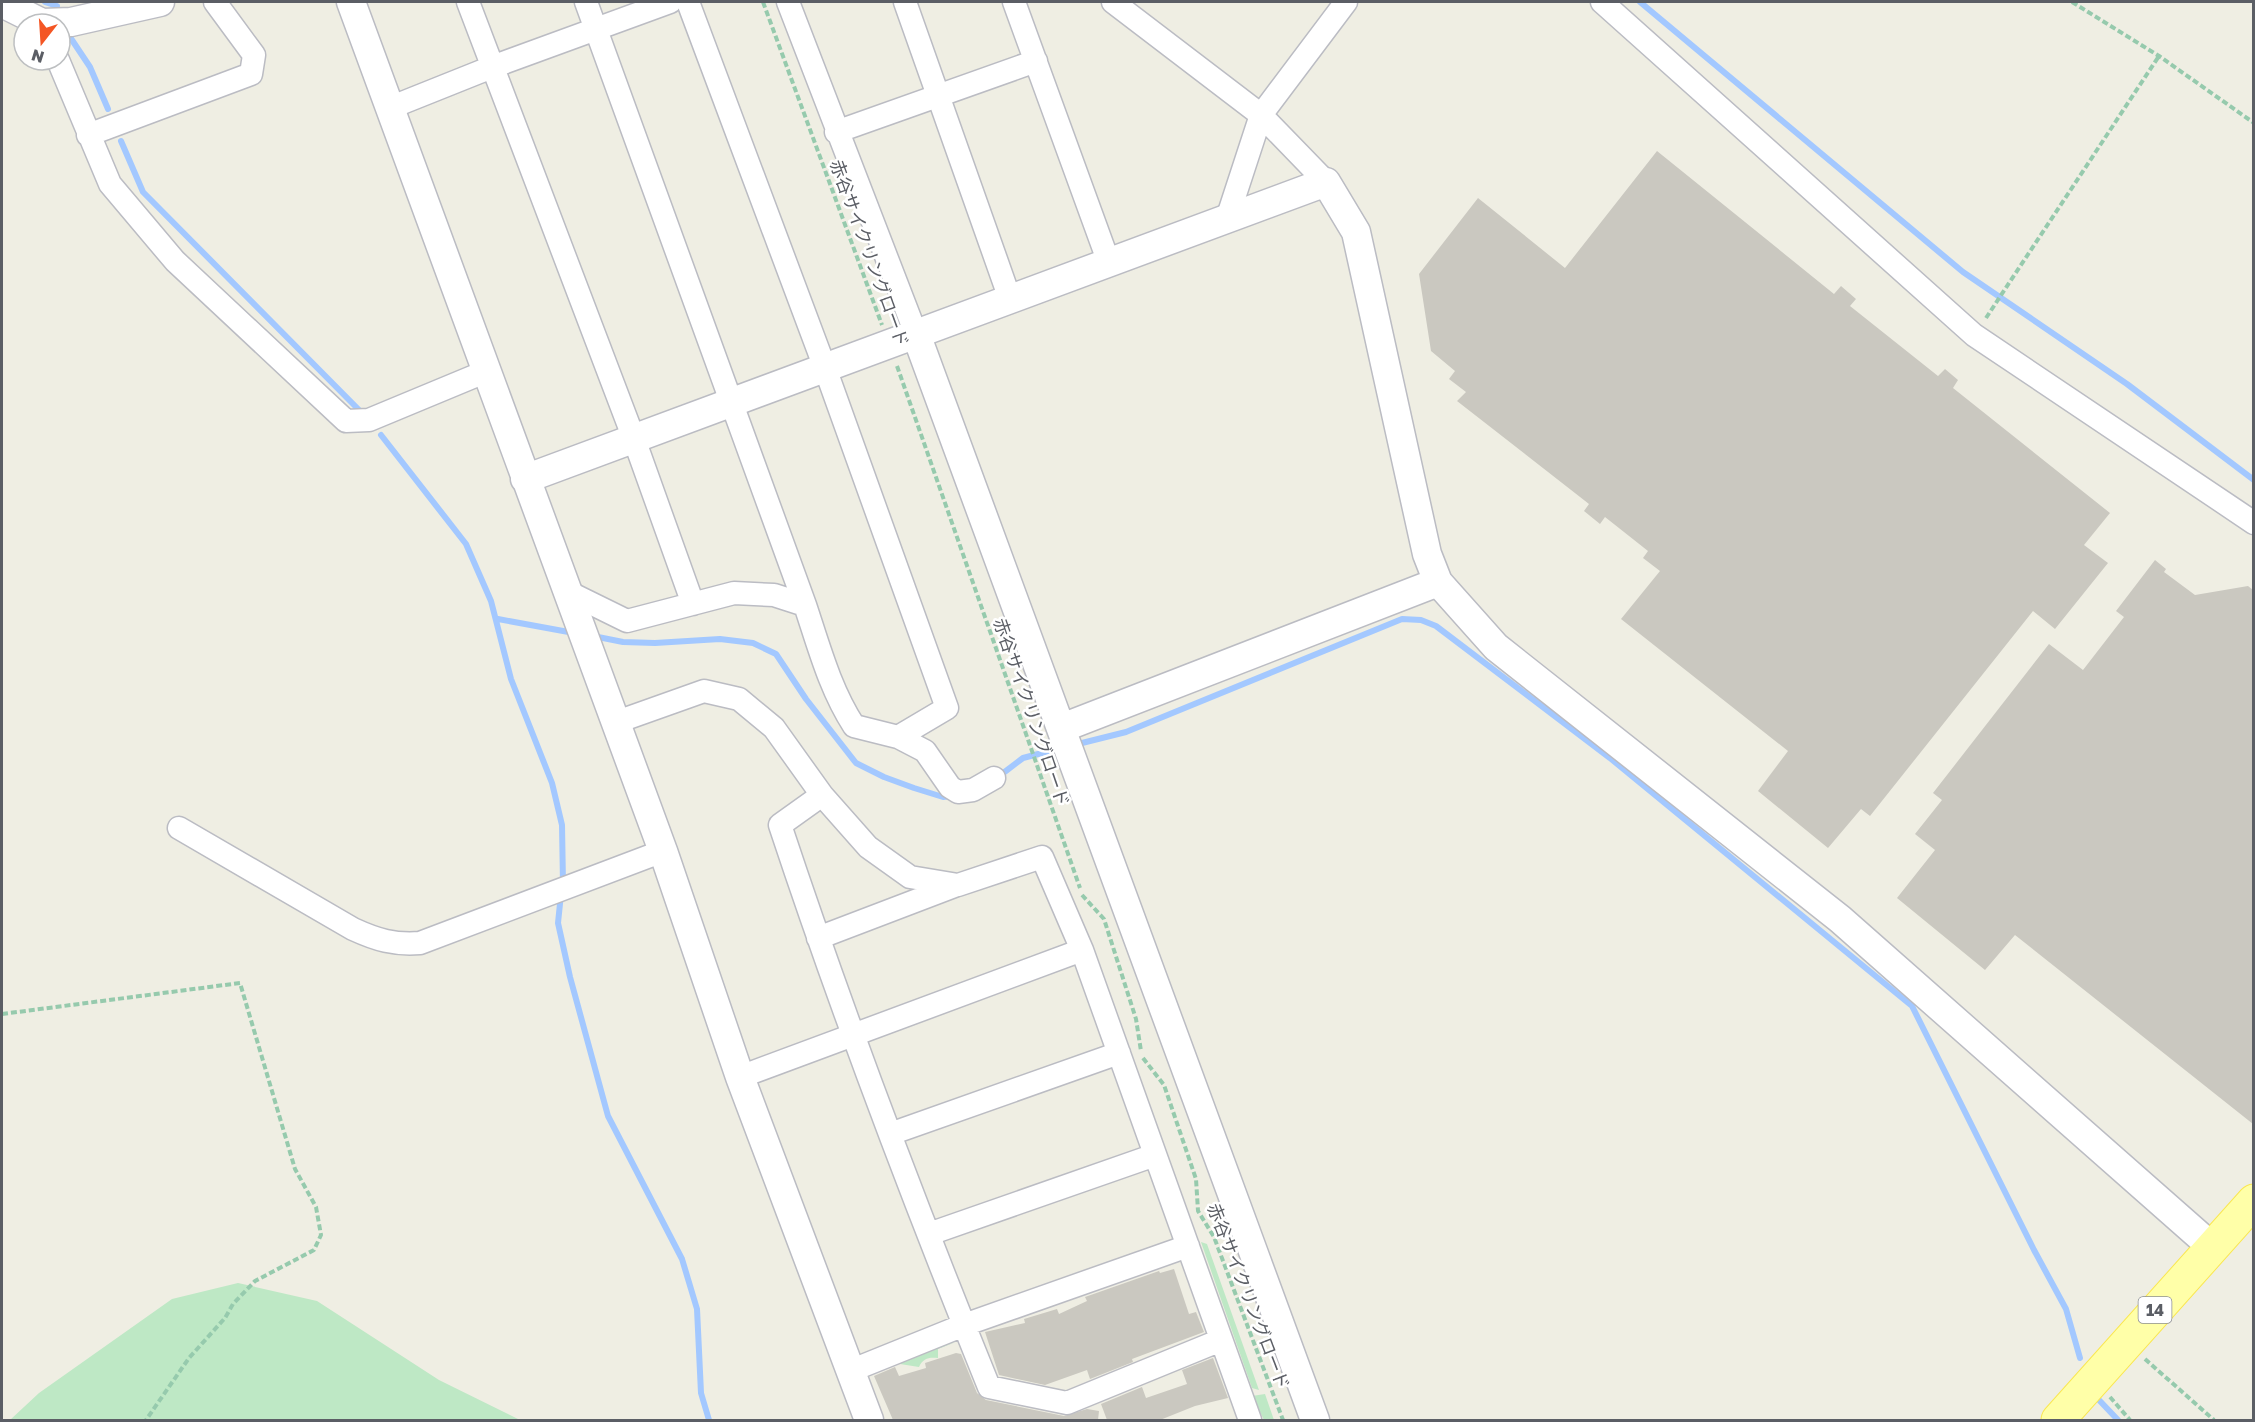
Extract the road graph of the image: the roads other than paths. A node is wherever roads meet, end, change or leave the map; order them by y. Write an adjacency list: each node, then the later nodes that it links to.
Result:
1 (160, 2): 16 (street)
2 (215, 2): 25 (street)
3 (351, 2): 22 (street)
4 (468, 2): 19 (street)
5 (586, 2): 17 (street)
6 (670, 2): 17 (street)
7 (688, 2): 31 (street)
8 (788, 2): 24 (street)
9 (905, 2): 21 (street)
10 (1014, 2): 18 (street)
11 (1113, 2): 23 (street)
12 (1346, 2): 23 (street)
13 (1602, 2): 36 (street)
14 (2, 3): 15 (street)
15 (20, 12)
16 (72, 22)
17 (596, 29): 19 (street); 33 (street)
18 (1036, 61): 21 (street); 28 (street)
19 (492, 67): 22 (street); 34 (street)
20 (62, 72): 25 (street)
21 (938, 95): 24 (street); 29 (street)
22 (392, 107): 32 (street)
23 (1262, 115): 26 (street); 27 (street)
24 (836, 132): 30 (street)
25 (88, 135): 32 (street)
26 (1326, 182): 27 (street); 37 (street)
27 (1227, 219): 28 (street)
28 (1109, 262): 29 (street)
29 (1010, 299): 30 (street)
30 (916, 334): 31 (street); 42 (street)
31 (825, 368): 33 (street); 43 (street)
32 (487, 371): 35 (street)
33 (733, 402): 34 (street); 40 (street)
34 (634, 439): 35 (street); 39 (street)
35 (525, 479): 38 (street)
36 (2253, 523)
37 (1438, 582): 42 (street); 59 (street)
38 (566, 591): 39 (street); 41 (street)
39 (693, 604): 40 (street)
40 (805, 605): 43 (street)
41 (614, 723): 45 (street); 47 (street)
42 (1062, 728): 65 (street)
43 (898, 737): 44 (street)
44 (994, 777)
45 (822, 795): 48 (street); 49 (street)
46 (179, 828): 47 (street)
47 (663, 851): 53 (street)
48 (958, 885): 49 (street); 50 (street)
49 (818, 938): 51 (street)
50 (1082, 950): 51 (street); 52 (street)
51 (855, 1035): 53 (street); 54 (street)
52 (1119, 1053): 54 (street); 55 (street)
53 (740, 1077): 62 (street)
54 (890, 1134): 57 (street)
55 (1155, 1155): 57 (street); 58 (street)
56 (2253, 1201): 59 (main road, 14)
57 (929, 1233): 60 (street)
58 (1188, 1246): 60 (street); 61 (street)
59 (2212, 1247): 66 (main road, 14)
60 (964, 1325): 61 (street); 62 (street)
61 (1221, 1340): 64 (street)
62 (850, 1371): 63 (street)
63 (869, 1420)
64 (1250, 1420)
65 (1315, 1420)
66 (2058, 1420)

